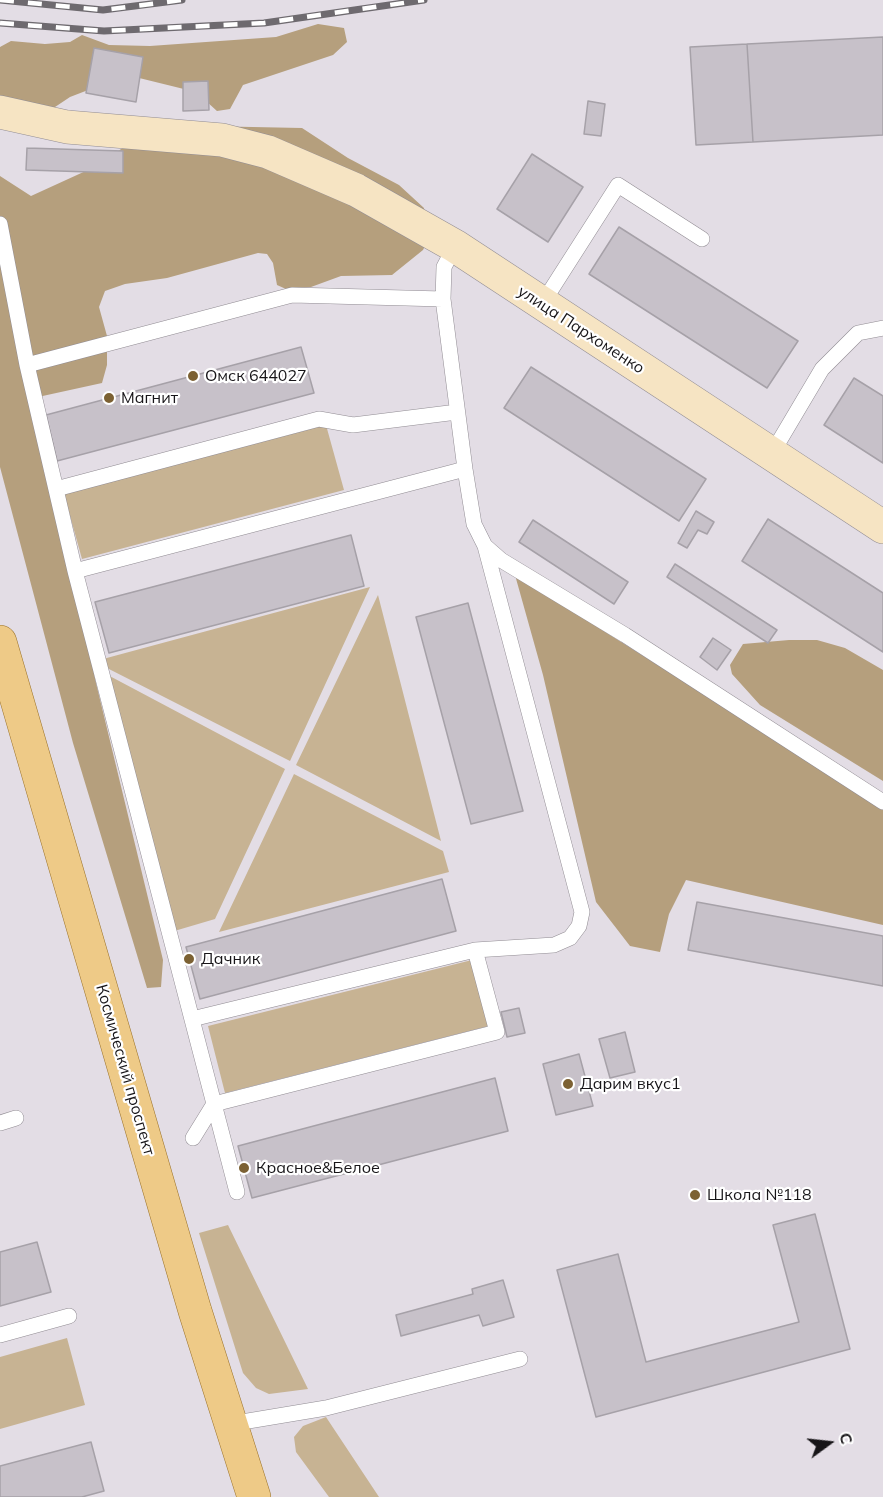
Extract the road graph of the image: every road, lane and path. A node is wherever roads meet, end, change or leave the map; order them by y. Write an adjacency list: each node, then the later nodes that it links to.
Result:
1 (0, 112): 4 (street, улица Пархоменко)
2 (0, 224): 8 (lane)
3 (702, 239): 6 (lane)
4 (455, 246): 5 (lane); 6 (street, улица Пархоменко)
5 (443, 299): 8 (lane); 9 (lane)
6 (542, 304): 10 (street, улица Пархоменко)
7 (883, 328): 10 (lane)
8 (27, 365): 12 (lane)
9 (458, 412): 11 (lane); 12 (lane)
10 (771, 455): 13 (street, улица Пархоменко)
11 (465, 469): 14 (lane); 15 (lane)
12 (56, 489): 15 (lane)
13 (883, 526)
14 (485, 546): 17 (lane); 18 (lane)
15 (75, 571): 19 (lane)
16 (0, 642): 28 (main road, Космический проспект)
17 (883, 802)
18 (475, 950): 19 (lane); 20 (lane)
19 (192, 1019): 20 (lane)
20 (214, 1104): 23 (lane); 24 (lane)
21 (16, 1118): 22 (lane)
22 (0, 1123)
23 (193, 1138)
24 (237, 1192)
25 (69, 1316): 26 (lane)
26 (0, 1335)
27 (520, 1359): 28 (lane)
28 (230, 1424): 29 (main road, Космический проспект)
29 (254, 1497)

